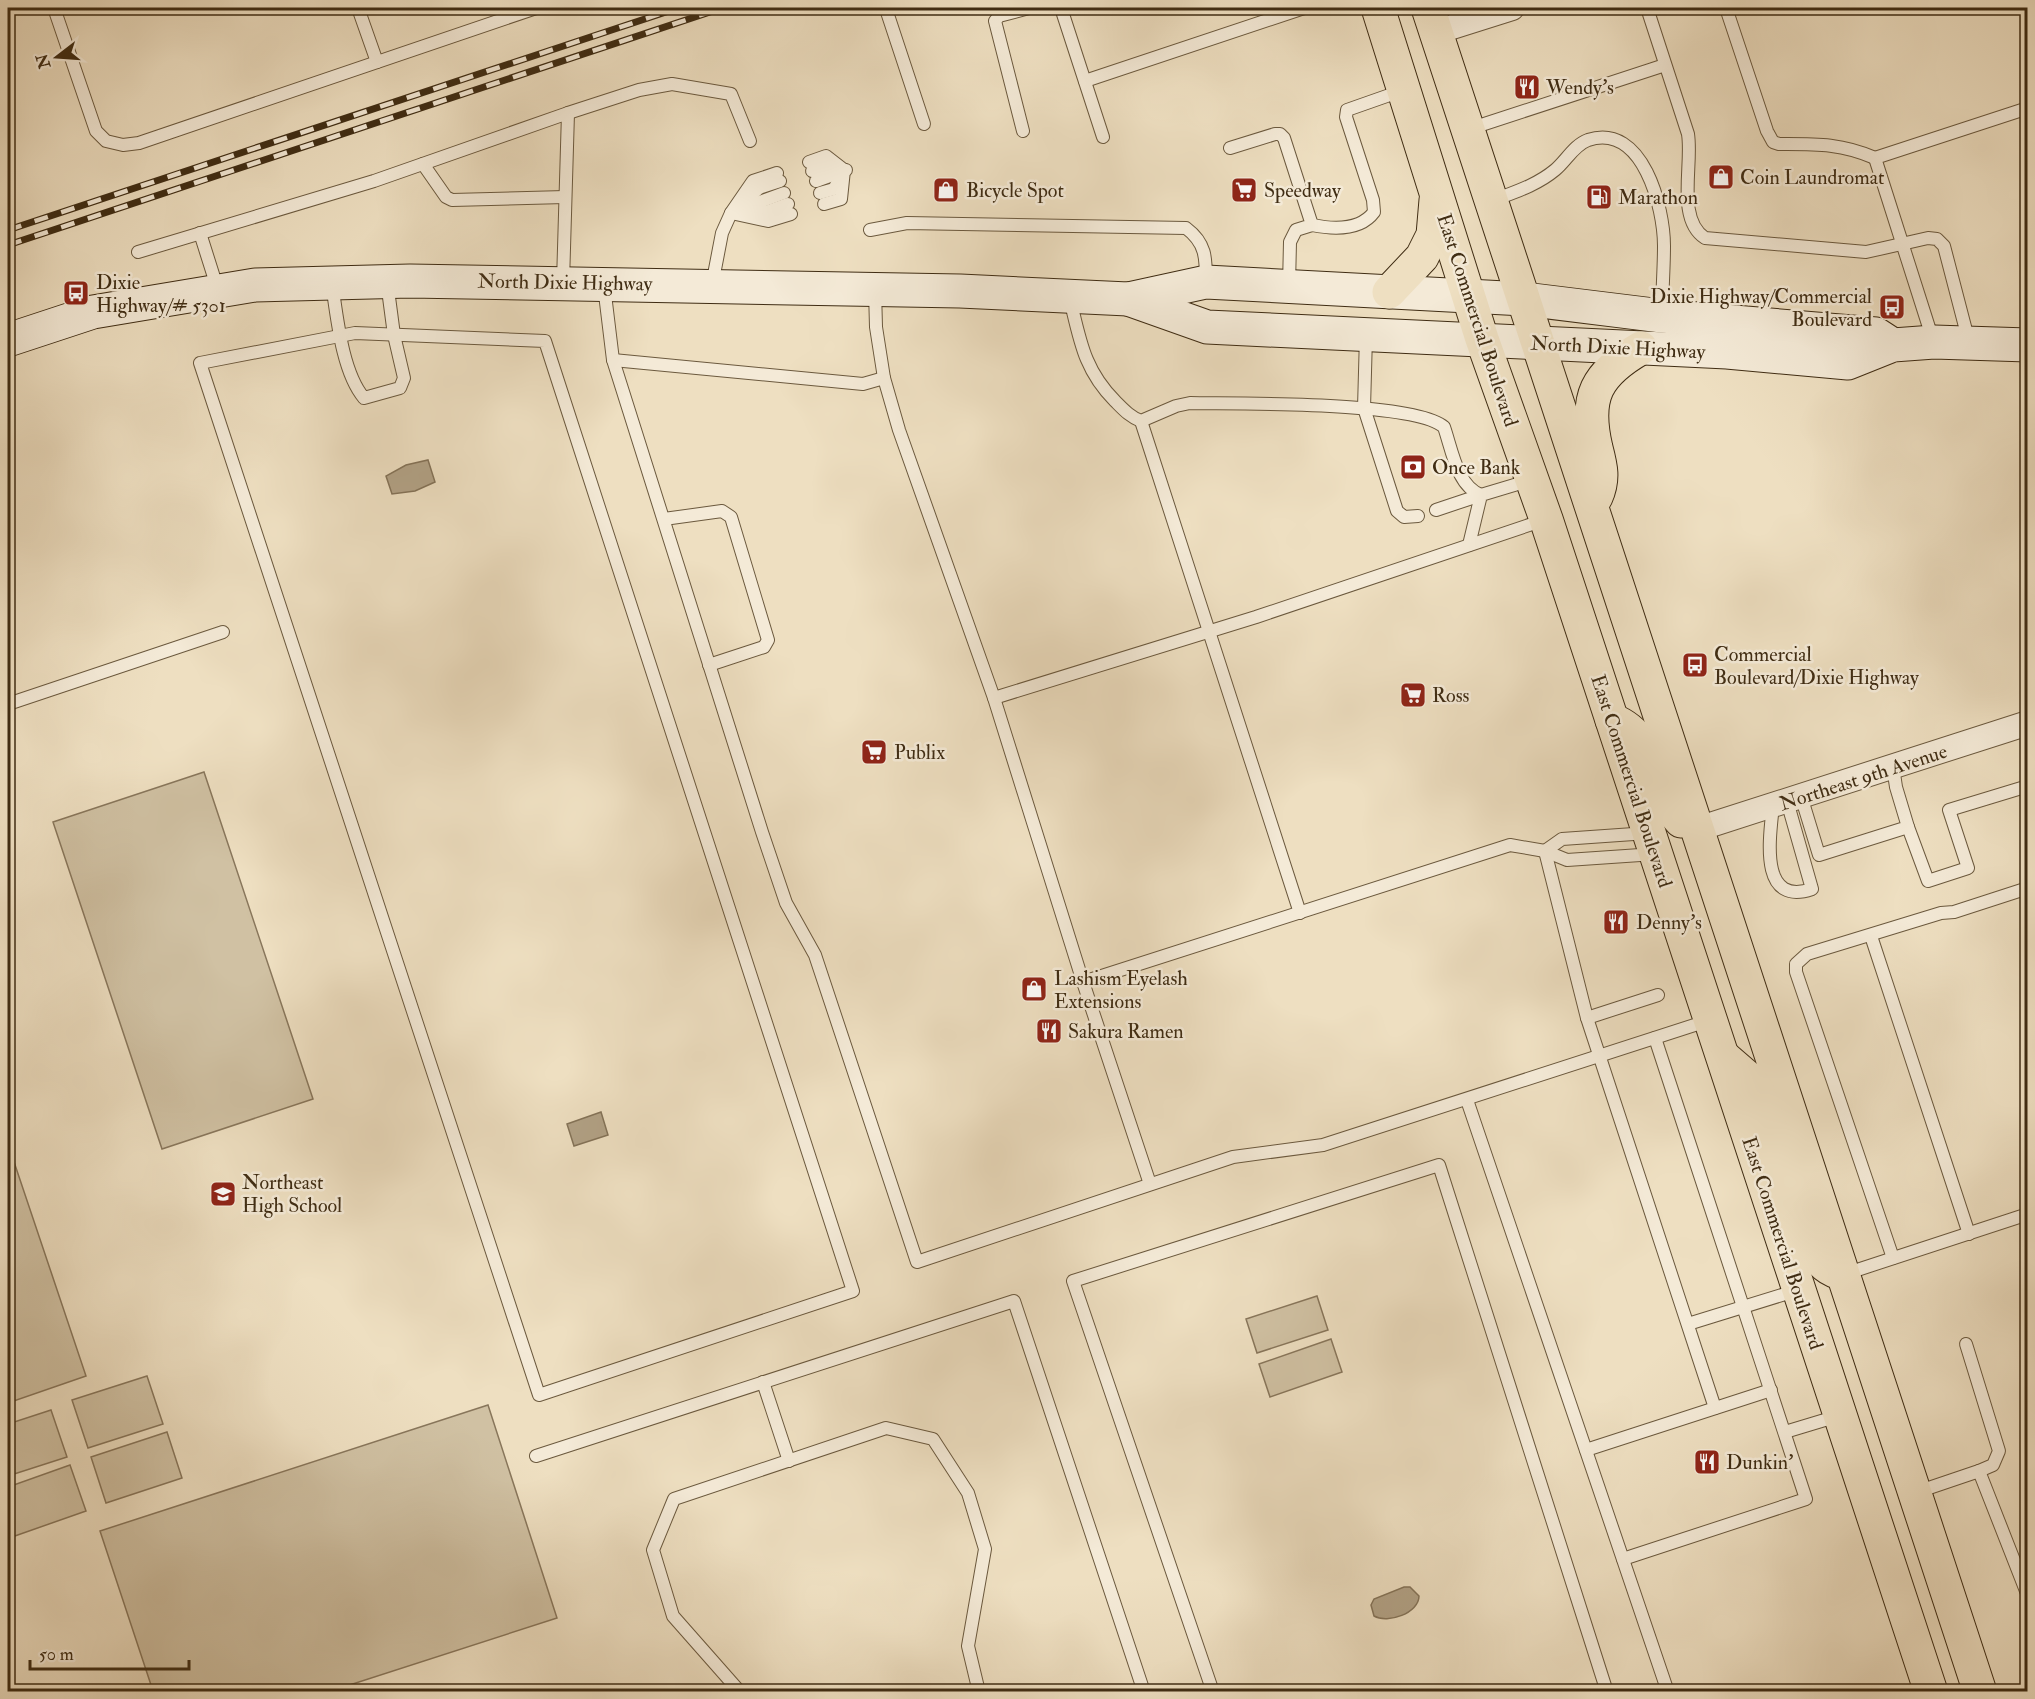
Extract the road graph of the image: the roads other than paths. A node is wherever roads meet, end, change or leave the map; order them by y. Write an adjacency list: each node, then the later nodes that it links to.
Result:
1 (54, 8): 14 (lane)
2 (358, 8): 14 (lane)
3 (536, 8): 14 (lane)
4 (1029, 8): 22 (lane)
5 (1076, 8): 12 (lane)
6 (1304, 8): 16 (lane)
7 (1378, 8): 17 (main road, East Commercial Boulevard)
8 (1512, 8): 13 (street)
9 (1647, 8): 15 (lane)
10 (1726, 8): 26 (lane)
11 (886, 9): 20 (lane)
12 (1062, 10): 16 (lane)
13 (1432, 20): 21 (main road)
14 (377, 62)
15 (1665, 65): 21 (lane); 37 (lane)
16 (1085, 81): 23 (lane)
17 (1404, 90): 29 (main road, East Commercial Boulevard); 34 (lane)
18 (2028, 108): 26 (lane)
19 (568, 113): 24 (lane); 27 (lane); 30 (lane)
20 (924, 124)
21 (1468, 129): 32 (main road)
22 (1023, 131)
23 (1103, 137)
24 (750, 141)
25 (1230, 148): 34 (lane)
26 (1875, 158): 37 (lane)
27 (423, 164): 30 (lane); 36 (lane)
28 (847, 169): 28 (lane); 31 (lane)
29 (1437, 193): 48 (main road); 50 (main road, East Commercial Boulevard)
30 (565, 197): 40 (lane)
31 (822, 199)
32 (1492, 201): 52 (main road); 53 (lane)
33 (731, 213): 33 (lane); 44 (lane)
34 (1312, 225): 45 (lane)
35 (870, 230): 42 (lane)
36 (200, 234): 38 (lane); 47 (lane)
37 (1902, 243): 59 (lane); 61 (lane)
38 (138, 252)
39 (387, 281): 40 (main road, North Dixie Highway); 43 (main road, North Dixie Highway); 54 (lane)
40 (563, 282): 41 (main road, North Dixie Highway)
41 (603, 282): 44 (main road, North Dixie Highway); 65 (lane)
42 (1206, 282): 45 (main road, North Dixie Highway); 51 (main road, North Dixie Highway)
43 (331, 283): 47 (main road, North Dixie Highway); 56 (lane)
44 (712, 285): 46 (main road, North Dixie Highway)
45 (1289, 286): 48 (main road, North Dixie Highway)
46 (875, 289): 49 (main road, North Dixie Highway); 66 (lane)
47 (218, 292): 58 (main road, North Dixie Highway)
48 (1389, 292): 50 (main road, North Dixie Highway)
49 (1070, 297): 51 (main road, North Dixie Highway); 68 (lane)
50 (1470, 297): 52 (main road, North Dixie Highway); 57 (main road, East Commercial Boulevard)
51 (1128, 299): 55 (main road, North Dixie Highway)
52 (1524, 299): 53 (main road, North Dixie Highway); 60 (main road)
53 (1662, 316): 62 (main road, North Dixie Highway)
54 (394, 334): 56 (lane); 56 (lane); 56 (lane)
55 (1366, 335): 57 (main road, North Dixie Highway); 67 (lane)
56 (340, 336)
57 (1482, 339): 60 (main road, North Dixie Highway); 69 (main road, East Commercial Boulevard)
58 (8, 340)
59 (1934, 342): 61 (main road, North Dixie Highway); 62 (main road, North Dixie Highway)
60 (1538, 343): 64 (main road, North Dixie Highway); 71 (main road)
61 (1969, 343): 63 (main road, North Dixie Highway)
62 (1893, 345): 64 (main road, North Dixie Highway)
63 (2028, 345)
64 (1641, 348): 71 (main road)
65 (613, 360): 66 (lane); 74 (lane)
66 (884, 378): 80 (lane)
67 (1364, 408): 68 (lane); 70 (lane); 73 (lane)
68 (1141, 421): 77 (lane)
69 (1532, 480): 70 (lane); 75 (main road, East Commercial Boulevard)
70 (1481, 495): 72 (lane); 76 (lane)
71 (1592, 507): 88 (main road)
72 (1436, 510)
73 (1418, 516)
74 (664, 519): 79 (lane); 79 (lane)
75 (1546, 519): 76 (lane); 82 (main road, East Commercial Boulevard)
76 (1469, 545): 77 (lane)
77 (1210, 631): 80 (lane); 92 (lane)
78 (223, 632): 81 (lane)
79 (710, 665): 103 (lane)
80 (994, 698): 94 (lane)
81 (8, 704)
82 (1612, 720): 88 (main road); 89 (main road, East Commercial Boulevard)
83 (2028, 723): 84 (street, Northeast 9th Avenue)
84 (1893, 767): 86 (street, Northeast 9th Avenue); 87 (lane)
85 (2028, 786): 87 (lane)
86 (1787, 801): 86 (lane); 87 (lane); 88 (street, Northeast 9th Avenue)
87 (1908, 827)
88 (1698, 829): 96 (main road)
89 (1652, 843): 90 (lane); 90 (lane); 96 (main road); 98 (main road, East Commercial Boulevard)
90 (1545, 851): 92 (lane); 97 (lane)
91 (2028, 888): 93 (lane)
92 (1300, 912): 94 (lane)
93 (1871, 936): 105 (lane); 106 (lane)
94 (1083, 982): 103 (lane)
95 (1658, 995): 97 (lane)
96 (1756, 1006): 107 (main road)
97 (1587, 1018): 100 (lane)
98 (1710, 1020): 99 (lane); 101 (main road, East Commercial Boulevard)
99 (1655, 1038): 100 (lane); 109 (lane)
100 (1600, 1056): 102 (lane); 110 (lane)
101 (1722, 1056): 107 (main road); 108 (main road, East Commercial Boulevard)
102 (1467, 1100): 103 (lane); 117 (lane)
103 (1150, 1184)
104 (2028, 1214): 105 (lane)
105 (1969, 1234): 106 (lane)
106 (1893, 1258): 107 (lane)
107 (1844, 1274): 121 (main road)
108 (1799, 1290): 109 (lane); 115 (main road, East Commercial Boulevard); 122 (main road)
109 (1744, 1308): 110 (lane); 113 (lane)
110 (1688, 1324): 114 (lane)
111 (1966, 1344): 120 (lane)
112 (763, 1382): 118 (lane); 119 (lane); 127 (lane)
113 (1771, 1390): 114 (lane); 116 (lane)
114 (1715, 1408): 117 (lane)
115 (1840, 1415): 116 (lane); 131 (main road, East Commercial Boulevard)
116 (1785, 1432): 123 (lane)
117 (1586, 1450): 123 (lane)
118 (536, 1456)
119 (789, 1461): 125 (lane); 126 (lane)
120 (1979, 1471): 121 (lane); 124 (lane)
121 (1915, 1492): 122 (main road)
122 (1925, 1523): 132 (main road)
123 (1623, 1559): 130 (lane)
124 (2028, 1596)
125 (740, 1692)
126 (979, 1692)
127 (1144, 1692)
128 (1213, 1692): 129 (lane)
129 (1607, 1692)
130 (1668, 1692)
131 (1931, 1692)
132 (1980, 1692)

